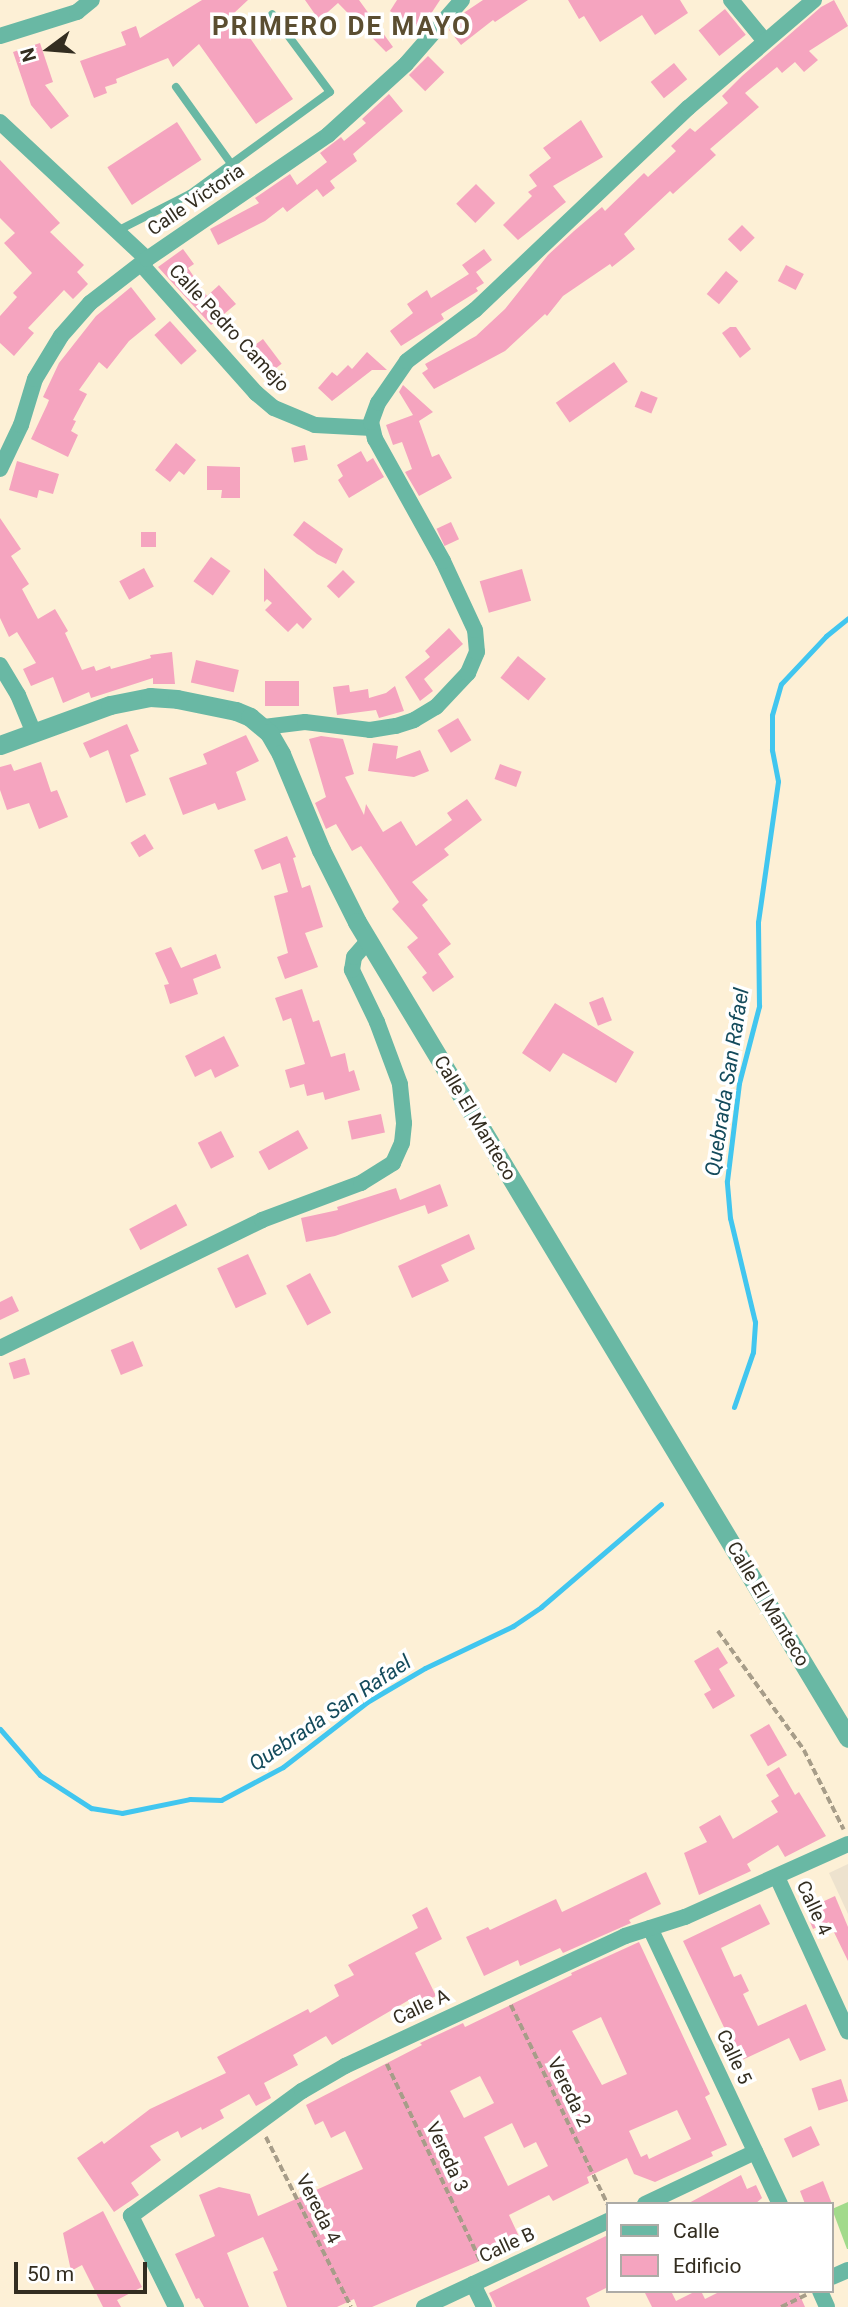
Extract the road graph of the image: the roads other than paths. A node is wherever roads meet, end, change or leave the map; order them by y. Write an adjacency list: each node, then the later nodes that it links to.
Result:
1 (92, 0): 6 (street)
2 (462, 0): 12 (street, Calle Victoria)
3 (732, 0): 7 (street)
4 (814, 0): 7 (street)
5 (272, 14): 10 (lane)
6 (0, 36)
7 (764, 40): 13 (street)
8 (176, 87): 10 (lane)
9 (0, 122): 11 (street, Calle Pedro Camejo)
10 (232, 165): 11 (lane)
11 (117, 231): 12 (street, Calle Pedro Camejo)
12 (144, 262): 13 (street, Calle Pedro Camejo); 14 (street, Calle Victoria)
13 (372, 428): 16 (street)
14 (0, 469)
15 (0, 664): 17 (street)
16 (264, 727): 17 (street); 19 (street, Calle El Manteco)
17 (34, 733): 18 (street)
18 (0, 745)
19 (368, 941): 20 (street); 21 (street, Calle El Manteco)
20 (0, 1348)
21 (848, 1738)
22 (848, 1844): 23 (street, Calle A)
23 (777, 1877): 24 (street, Calle A); 25 (street, Calle 4)
24 (650, 1928): 26 (street, Calle 5); 31 (street, Calle A)
25 (848, 2032)
26 (755, 2152): 27 (street); 28 (street, Calle 5)
27 (649, 2202)
28 (779, 2202)
29 (606, 2222): 30 (street, Calle B)
30 (473, 2284): 32 (street, Calle B); 33 (street)
31 (176, 2307)
32 (424, 2307)
33 (484, 2307)

